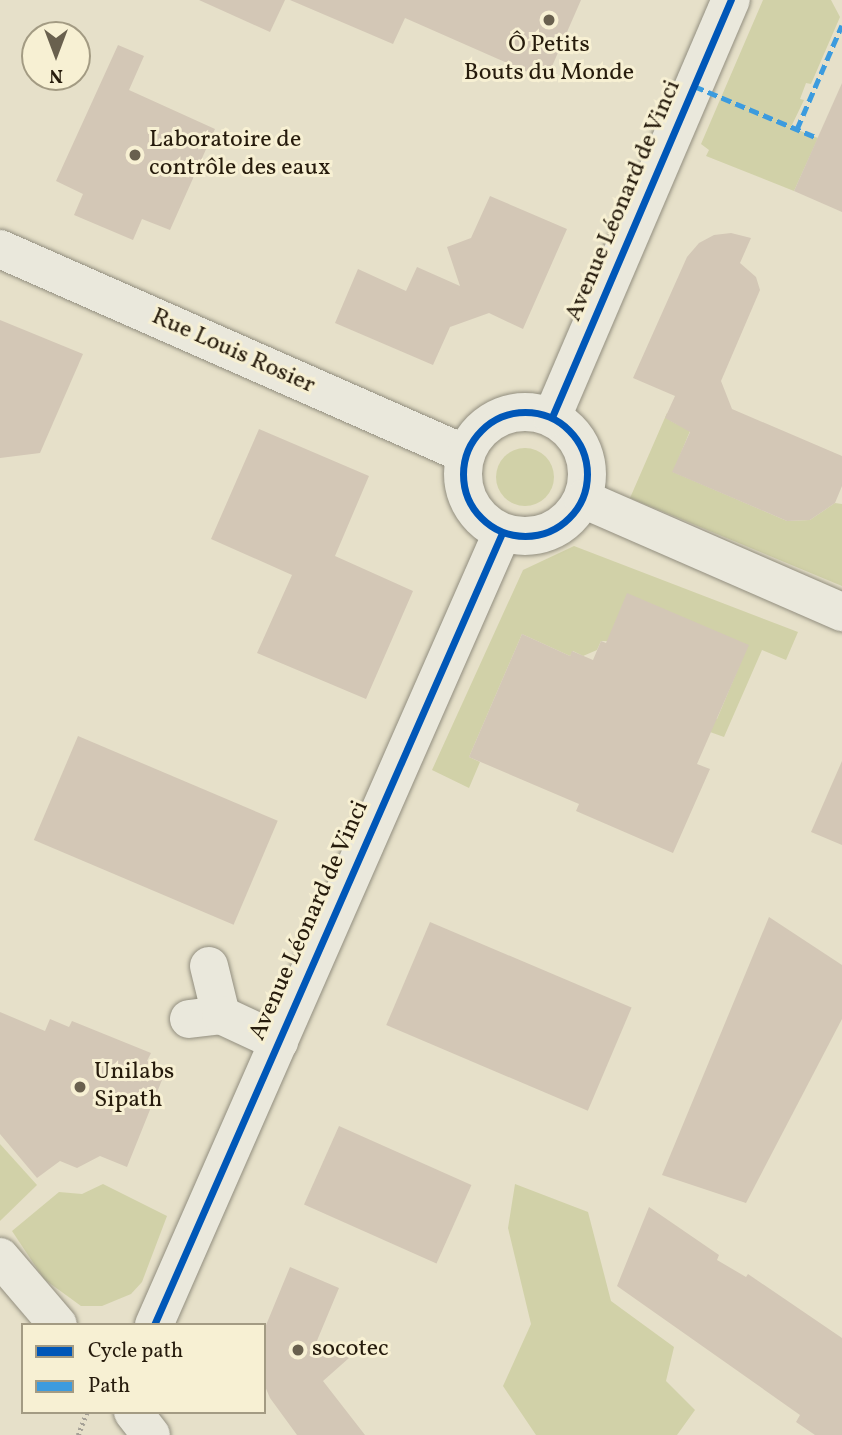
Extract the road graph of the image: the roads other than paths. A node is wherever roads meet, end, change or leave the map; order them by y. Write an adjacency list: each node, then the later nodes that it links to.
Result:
1 (731, 0): 3 (street, Avenue Léonard de Vinci)
2 (0, 249): 4 (street, Rue Louis Rosier)
3 (552, 417): 4 (street); 5 (street)
4 (465, 454): 6 (street)
5 (583, 499): 6 (street); 7 (street)
6 (502, 533): 9 (street, Avenue Léonard de Vinci)
7 (842, 612)
8 (209, 966): 9 (street)
9 (279, 1042): 12 (street, Avenue Léonard de Vinci)
10 (0, 1257): 11 (street)
11 (56, 1323)
12 (155, 1323)
13 (135, 1414): 14 (street)
14 (151, 1435)

